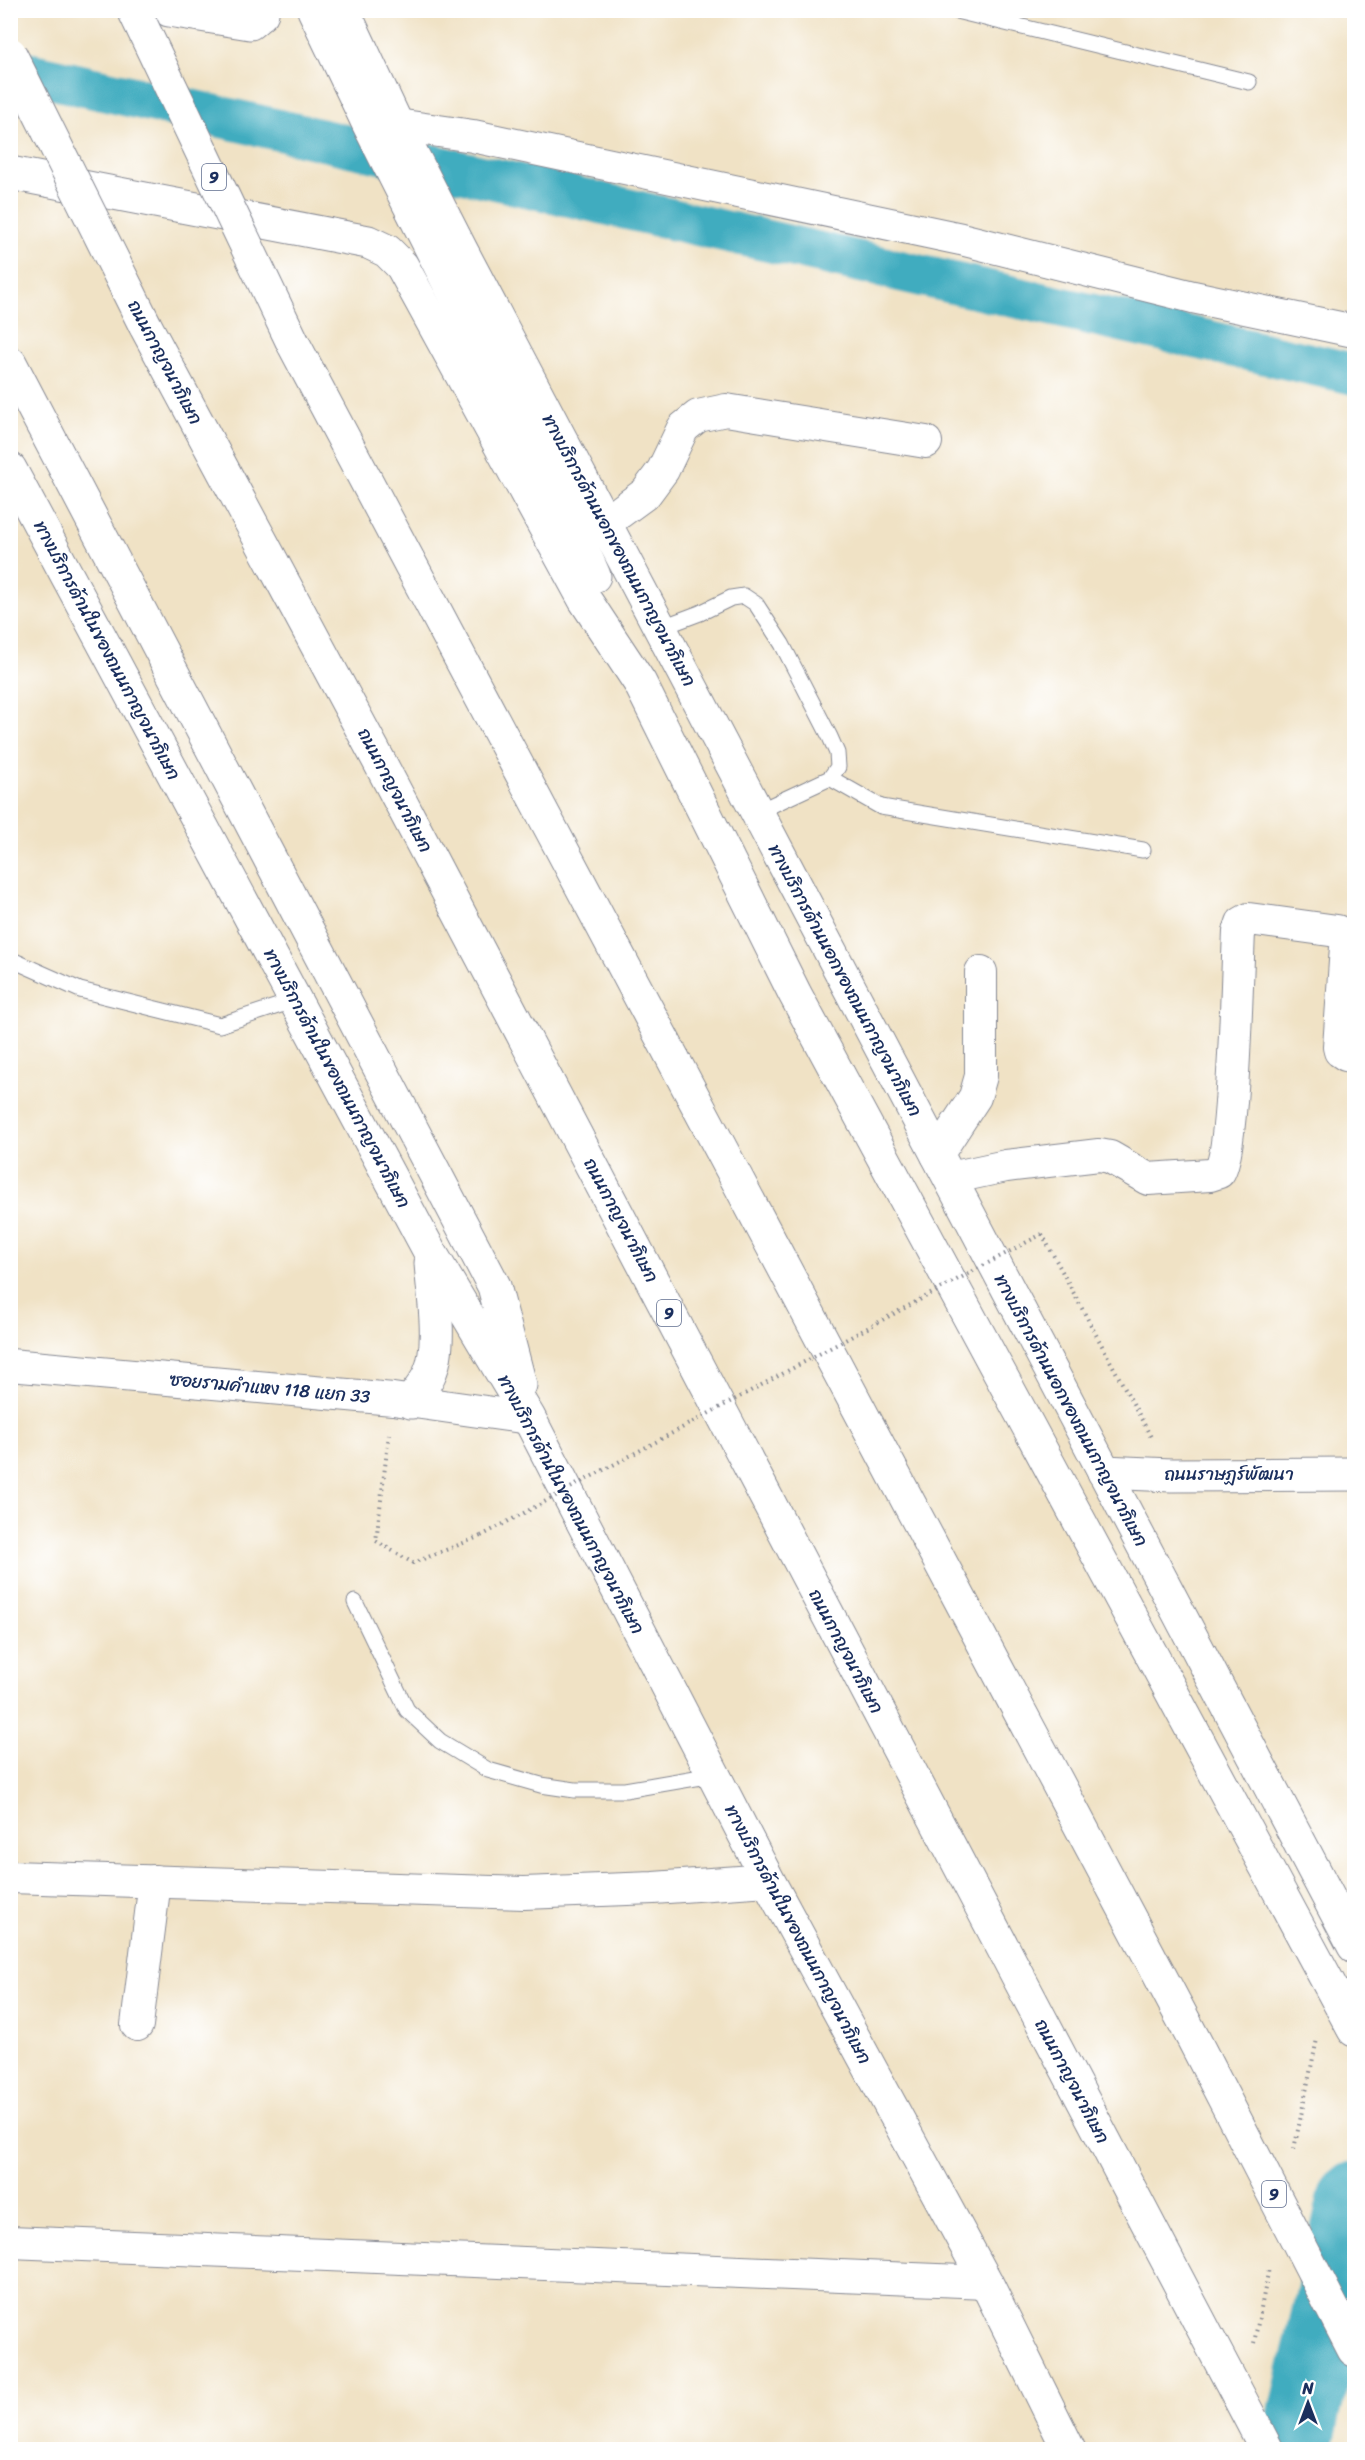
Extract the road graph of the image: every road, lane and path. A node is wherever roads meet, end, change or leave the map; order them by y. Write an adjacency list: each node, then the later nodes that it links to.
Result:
1 (134, 10): 44 (main road, 9, bridge)
2 (169, 10): 3 (main road)
3 (261, 10)
4 (314, 10): 9 (main road)
5 (343, 10): 9 (main road, ทางบริการด้านนอกของถนนกาญจนาภิเษก)
6 (952, 10): 8 (lane)
7 (10, 54): 46 (main road, ถนนกาญจนาภิเษก / 9, bridge)
8 (1249, 82)
9 (383, 125): 11 (main road, ทางบริการด้านนอกของถนนกาญจนาภิเษก); 12 (street)
10 (10, 173): 18 (main road)
11 (447, 250): 16 (main road, ทางบริการด้านนอกของถนนกาญจนาภิเษก); 18 (main road)
12 (1354, 331)
13 (10, 363): 30 (main road)
14 (926, 442): 16 (street)
15 (10, 469): 24 (main road, ทางบริการด้านในของถนนกาญจนาภิเษก)
16 (605, 523): 17 (main road, ทางบริการด้านนอกของถนนกาญจนาภิเษก)
17 (660, 628): 19 (lane); 20 (main road, ทางบริการด้านนอกของถนนกาญจนาภิเษก)
18 (640, 683): 41 (main road)
19 (830, 778): 20 (lane); 21 (lane)
20 (757, 812): 26 (main road, ทางบริการด้านนอกของถนนกาญจนาภิเษก)
21 (1143, 850)
22 (10, 959): 24 (lane)
23 (981, 972): 26 (street)
24 (296, 1000): 27 (main road, ทางบริการด้านในของถนนกาญจนาภิเษก)
25 (1354, 1056): 26 (street)
26 (943, 1167): 31 (main road, ทางบริการด้านนอกของถนนกาญจนาภิเษก)
27 (430, 1252): 29 (main road); 30 (main road, ทางบริการด้านในของถนนกาญจนาภิเษก)
28 (10, 1365): 29 (street, ซอยรามคำแหง 118 แยก 33)
29 (402, 1401): 30 (street, ซอยรามคำแหง 118 แยก 33); 33 (path, bridge)
30 (529, 1418): 35 (main road, ทางบริการด้านในของถนนกาญจนาภิเษก)
31 (1104, 1472): 33 (main road, ถนนราษฏร์พัฒนา); 39 (main road, ทางบริการด้านนอกของถนนกาญจนาภิเษก)
32 (1354, 1474): 33 (main road, ถนนราษฏร์พัฒนา)
33 (1172, 1475)
34 (355, 1602): 35 (lane)
35 (713, 1775): 37 (main road, ทางบริการด้านในของถนนกาญจนาภิเษก)
36 (10, 1877): 38 (street)
37 (768, 1880): 38 (street); 43 (main road, ทางบริการด้านในของถนนกาญจนาภิเษก)
38 (155, 1881): 40 (street)
39 (1354, 1946)
40 (137, 2025)
41 (1354, 2030)
42 (10, 2242): 43 (street)
43 (986, 2282): 45 (main road, ทางบริการด้านในของถนนกาญจนาภิเษก)
44 (1354, 2350)
45 (1069, 2450)
46 (1267, 2450)

